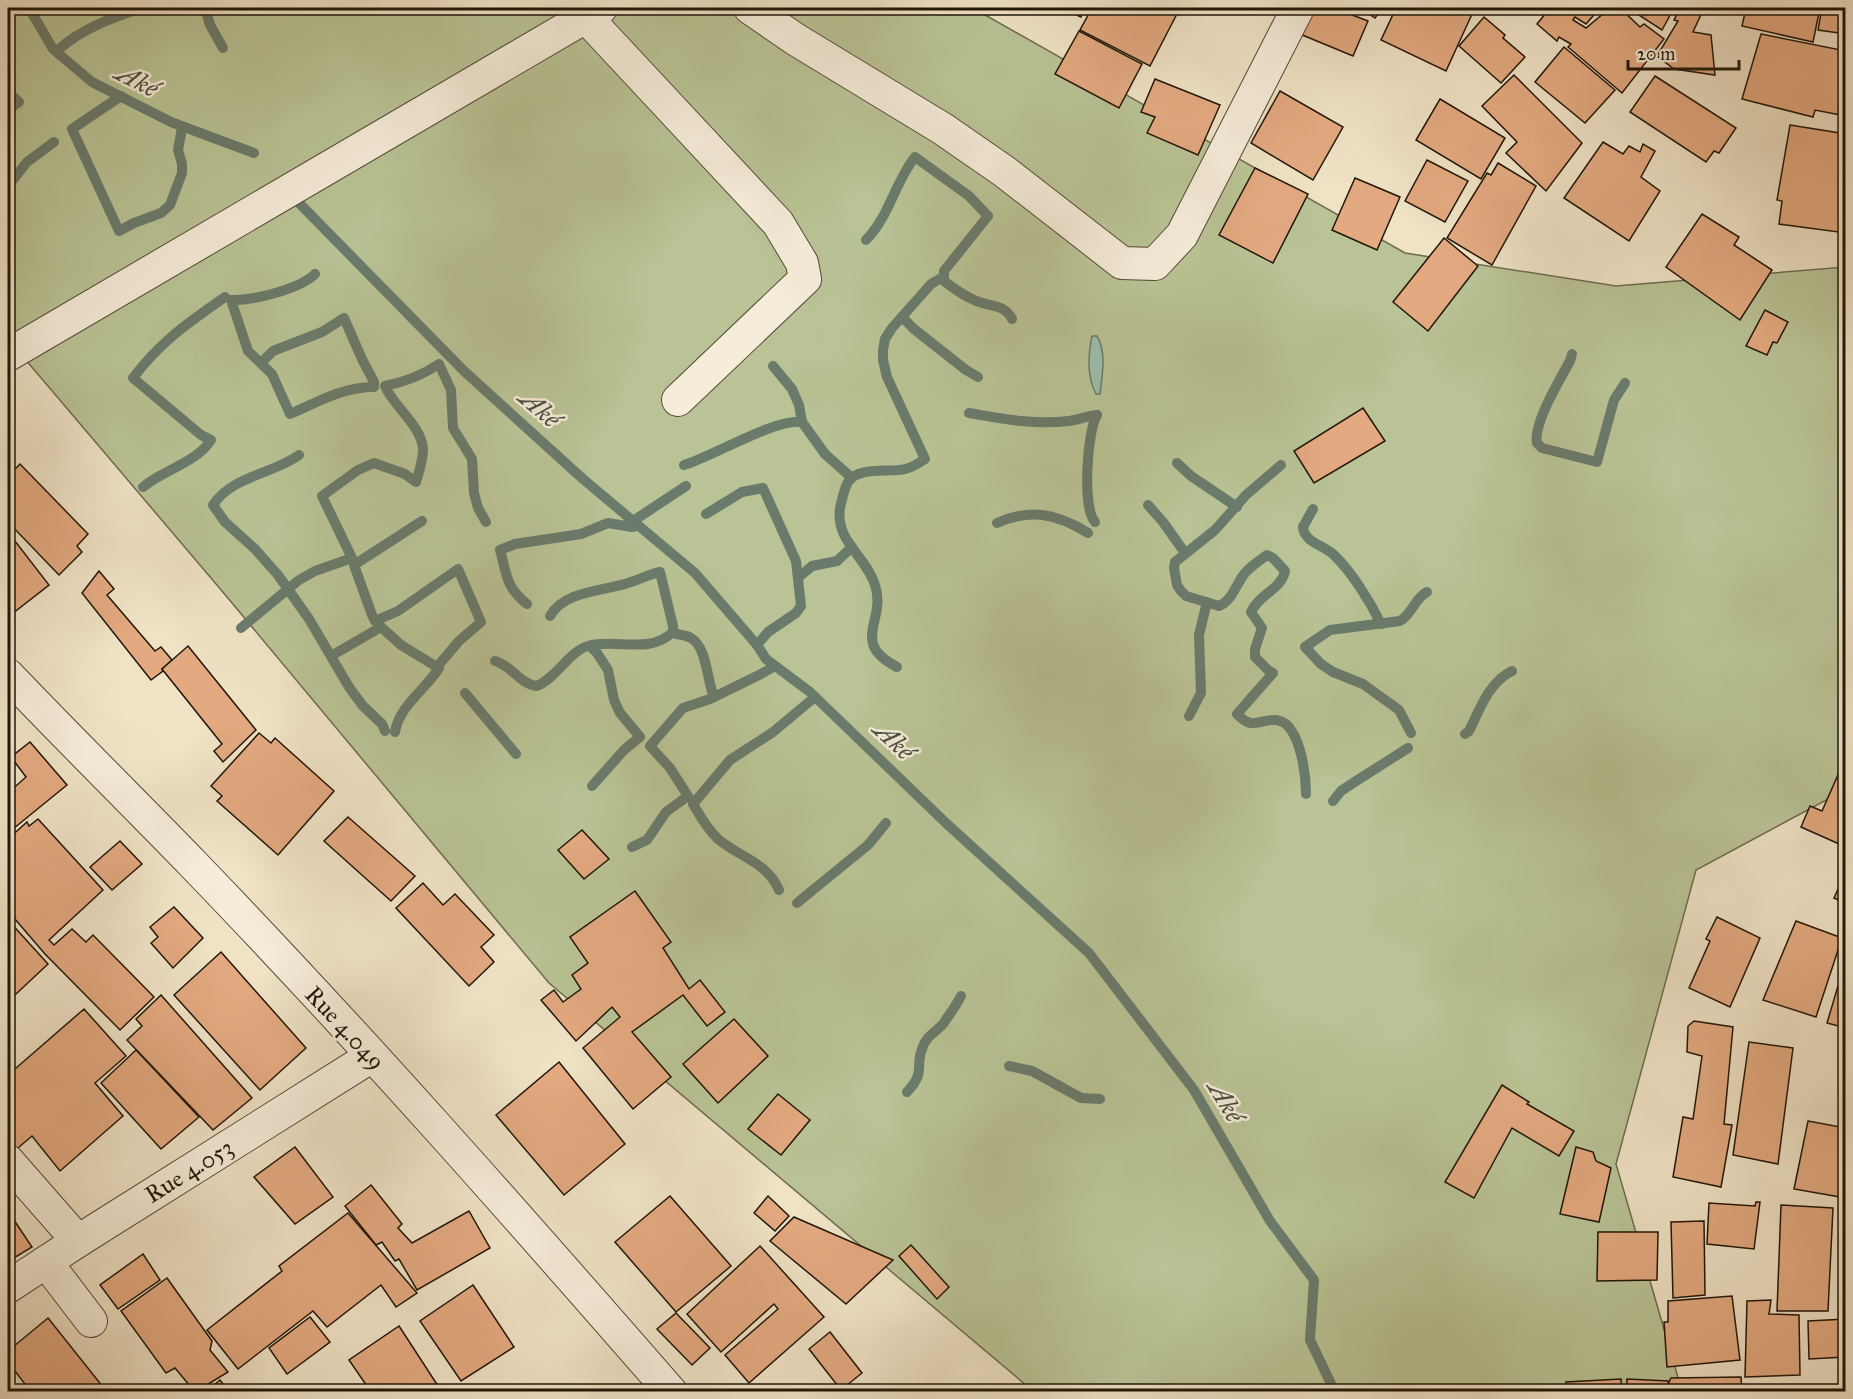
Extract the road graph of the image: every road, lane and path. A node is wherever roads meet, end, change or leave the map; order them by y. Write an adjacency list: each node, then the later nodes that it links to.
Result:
1 (750, 8): 2 (street)
2 (1298, 8)
3 (593, 12): 4 (street); 5 (street)
4 (8, 355)
5 (678, 400)
6 (8, 675): 7 (street, Rue 4.049)
7 (372, 1056): 9 (street, Rue 4.053); 13 (street, Rue 4.049)
8 (8, 1161): 9 (street)
9 (78, 1241): 10 (street, Rue 4.053)
10 (46, 1262): 11 (street, Rue 4.053); 12 (street)
11 (8, 1287)
12 (92, 1320)
13 (671, 1392)

